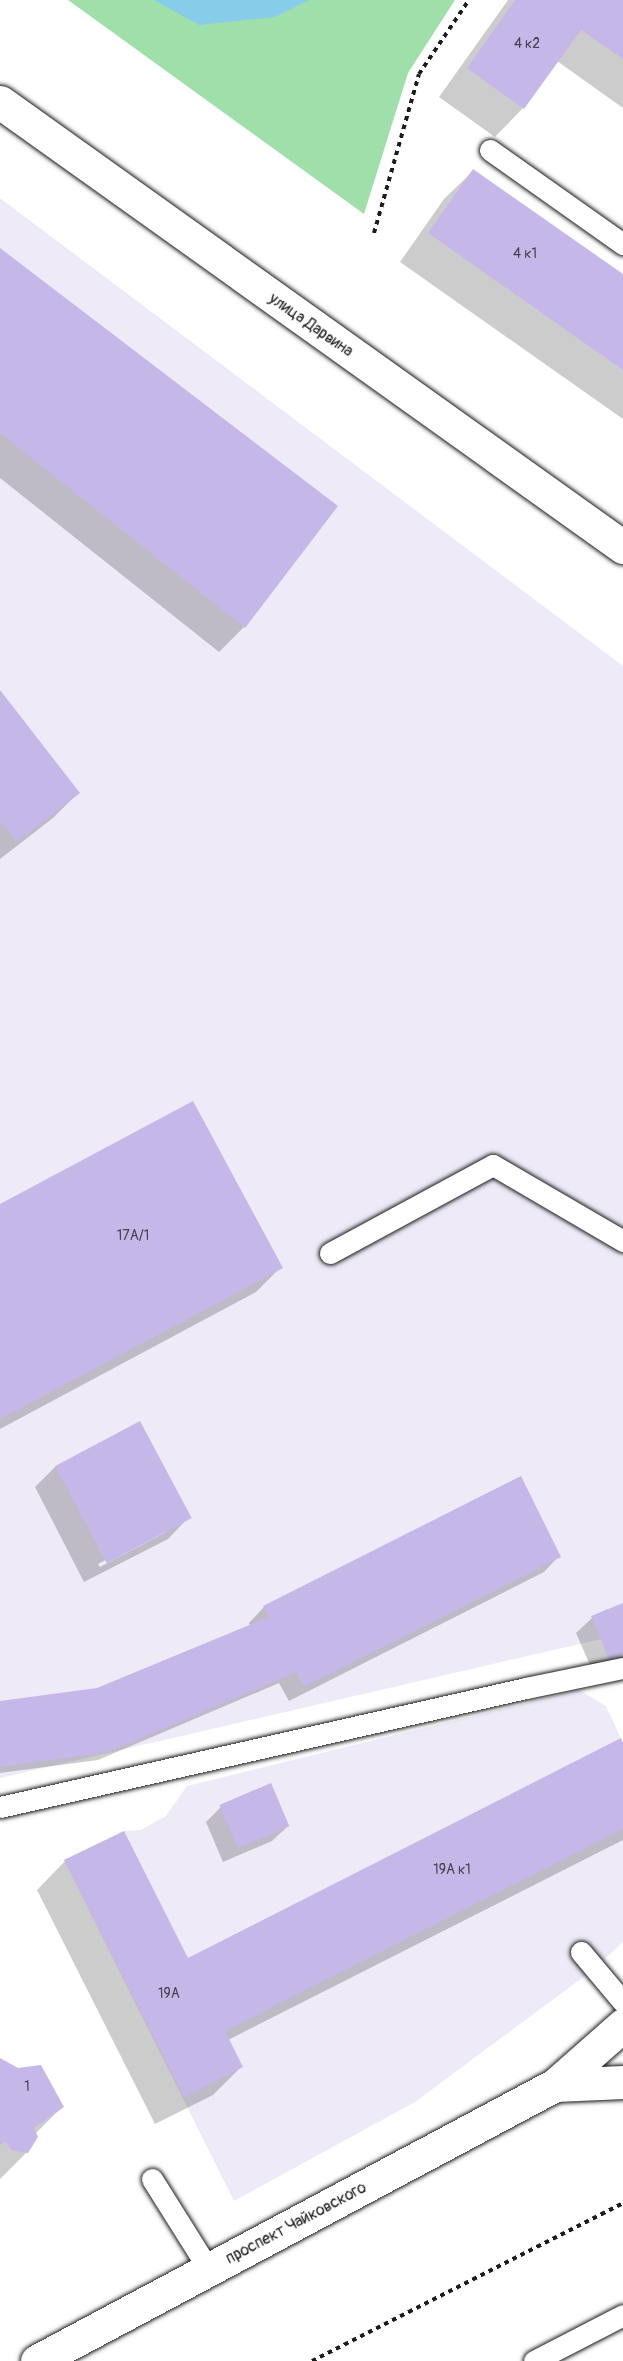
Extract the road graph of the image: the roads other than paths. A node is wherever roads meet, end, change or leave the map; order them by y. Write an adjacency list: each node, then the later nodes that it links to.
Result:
1 (0, 102): 4 (main road, улица Дарвина)
2 (490, 150): 3 (lane)
3 (623, 244)
4 (623, 547)
5 (623, 1241): 6 (lane)
6 (330, 1253)
7 (623, 1668): 8 (lane)
8 (0, 1807)
9 (581, 1952): 10 (lane)
10 (623, 2002)
11 (623, 2025): 13 (main road, проспект Чайковского)
12 (623, 2082): 13 (main road, проспект Чайковского)
13 (555, 2085): 15 (main road, проспект Чайковского)
14 (152, 2179): 15 (lane)
15 (209, 2270): 17 (main road, проспект Чайковского)
16 (623, 2315): 18 (lane)
17 (37, 2361)
18 (534, 2361)

